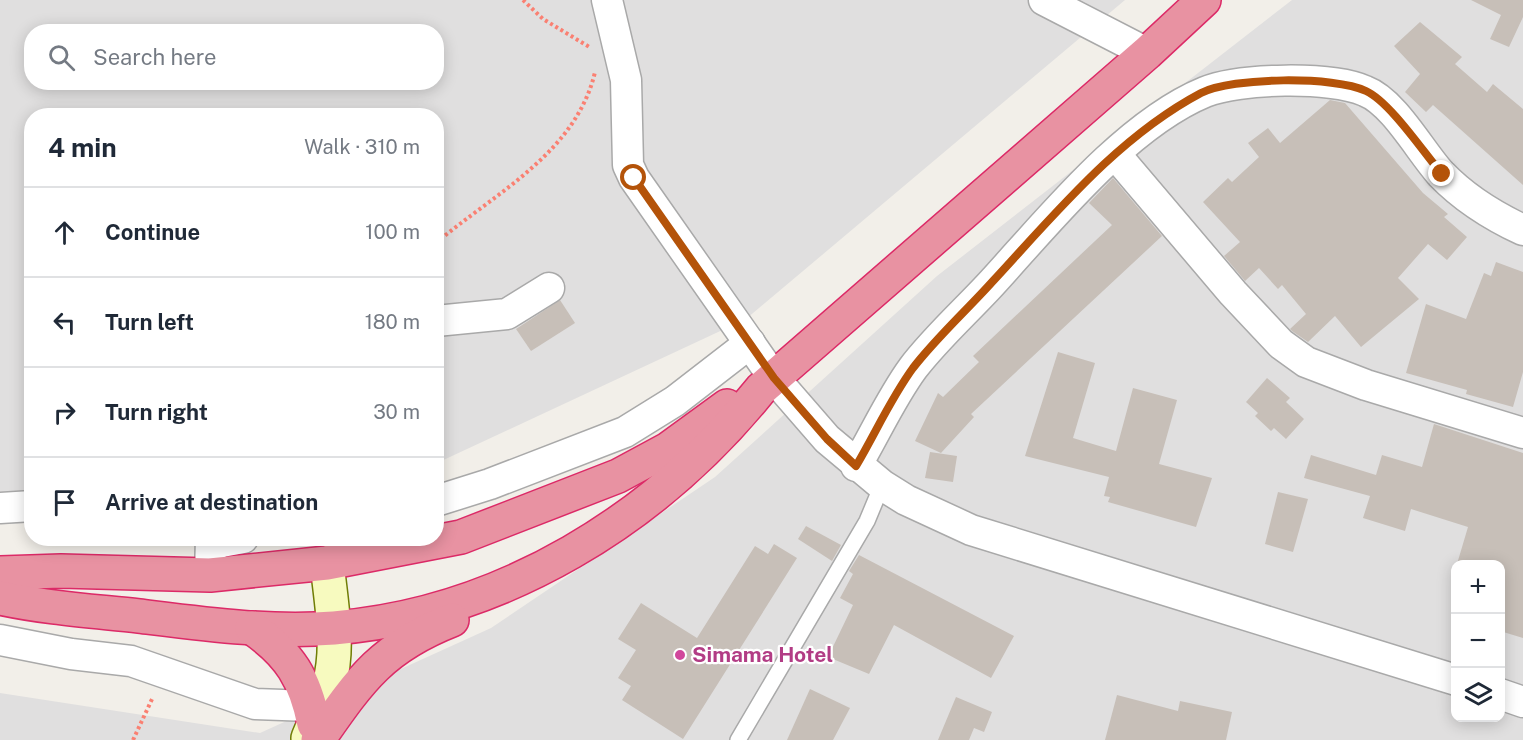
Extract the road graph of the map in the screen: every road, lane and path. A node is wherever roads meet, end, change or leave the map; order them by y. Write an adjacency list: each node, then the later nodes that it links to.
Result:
1 (523, 0): 4 (path)
2 (1044, 0): 5 (street)
3 (1204, 0): 5 (highway)
4 (608, 8): 12 (street)
5 (1147, 53): 13 (highway)
6 (597, 63): 9 (path)
7 (1115, 154): 8 (street); 14 (street); 15 (street)
8 (1523, 230)
9 (444, 237)
10 (549, 288): 11 (street)
11 (444, 320)
12 (750, 343): 13 (street); 17 (street)
13 (767, 383): 15 (street); 20 (highway); 23 (highway)
14 (1523, 433)
15 (856, 466): 16 (street)
16 (882, 485): 31 (street); 36 (lane)
17 (444, 498)
18 (24, 506): 19 (street)
19 (0, 508)
20 (444, 540)
21 (415, 546): 24 (highway)
22 (211, 552): 24 (highway); 25 (highway)
23 (568, 555): 28 (highway); 34 (highway)
24 (327, 563): 28 (street)
25 (0, 573)
26 (0, 598): 27 (highway)
27 (252, 628): 28 (highway); 34 (highway)
28 (334, 628): 34 (street)
29 (0, 640): 30 (street)
30 (165, 671): 34 (street); 35 (path)
31 (1451, 679)
32 (1505, 696): 33 (street)
33 (1523, 702)
34 (312, 728)
35 (133, 740)
36 (738, 740)

